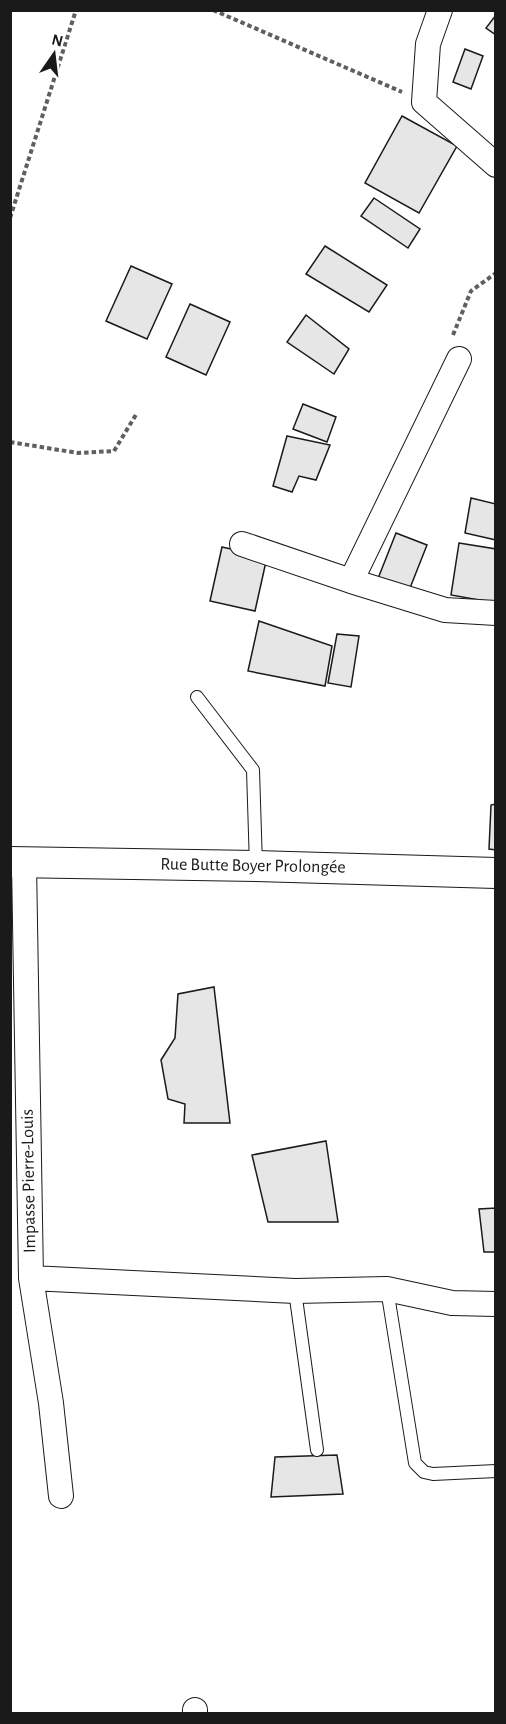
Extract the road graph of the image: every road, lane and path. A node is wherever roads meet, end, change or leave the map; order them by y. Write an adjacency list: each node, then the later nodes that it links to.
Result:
1 (76, 10): 6 (path)
2 (213, 10): 4 (path)
3 (440, 10): 4 (street)
4 (424, 102): 5 (street)
5 (495, 165)
6 (10, 218)
7 (495, 273): 8 (path)
8 (459, 359): 12 (street)
9 (138, 413): 10 (path)
10 (10, 442)
11 (242, 544): 12 (street)
12 (351, 581): 13 (street)
13 (495, 613)
14 (197, 697): 16 (lane)
15 (17, 862): 16 (street, Rue Butte Boyer Prolongée); 18 (street, Impasse Pierre-Louis)
16 (256, 866): 17 (street, Rue Butte Boyer Prolongée)
17 (495, 873)
18 (31, 1278): 20 (street); 24 (street, Impasse Pierre-Louis)
19 (387, 1289): 20 (street); 21 (street); 23 (lane)
20 (295, 1291): 22 (lane)
21 (495, 1304)
22 (317, 1450)
23 (495, 1471)
24 (61, 1496)

